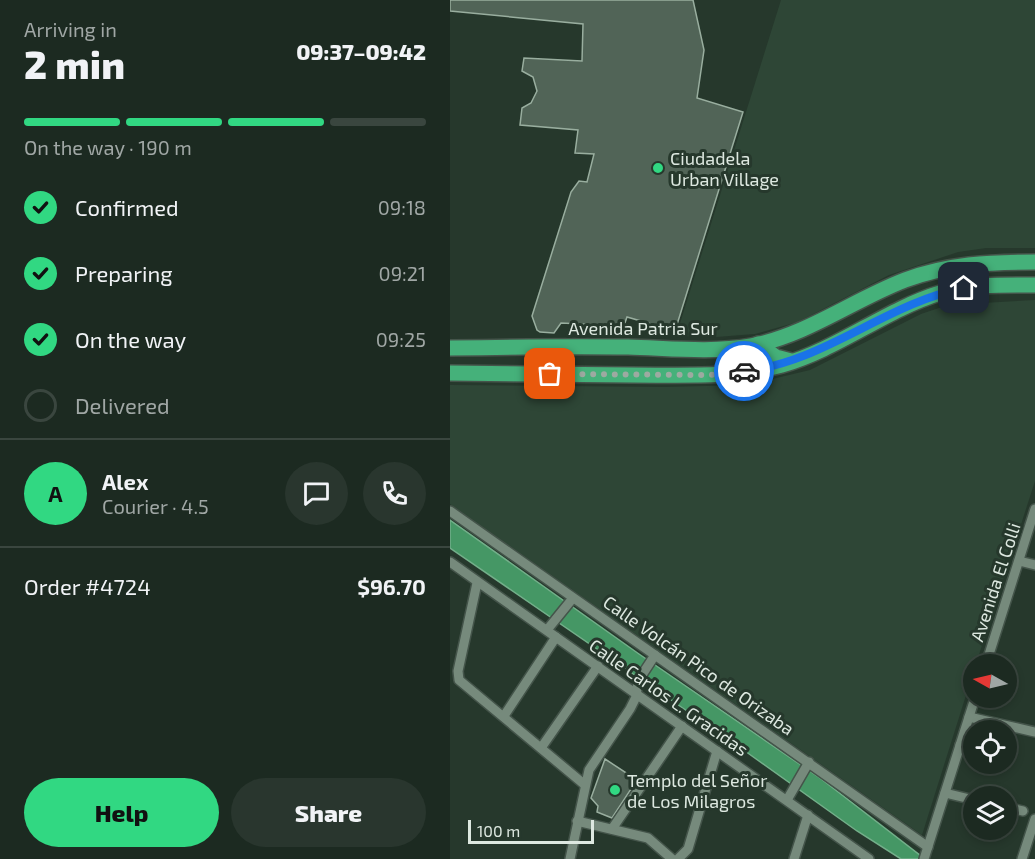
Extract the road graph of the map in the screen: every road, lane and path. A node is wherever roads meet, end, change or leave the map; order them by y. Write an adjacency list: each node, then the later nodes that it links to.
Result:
1 (1035, 262): 3 (main road, Avenida Patria Sur)
2 (1035, 285): 5 (main road)
3 (758, 344): 4 (main road, Avenida Patria Sur); 5 (main road); 7 (main road)
4 (450, 348)
5 (793, 361): 7 (main road)
6 (450, 373): 7 (main road)
7 (724, 373)
8 (1035, 509): 10 (street, Avenida El Colli)
9 (450, 511): 14 (street, Calle Volcán Pico de Orizaba)
10 (1019, 561): 12 (street); 17 (street, Avenida El Colli)
11 (450, 562): 13 (street, Calle Carlos L. Gracidas)
12 (1035, 565)
13 (477, 582): 15 (street, Calle Carlos L. Gracidas); 22 (street)
14 (571, 600): 15 (street); 18 (street, Calle Volcán Pico de Orizaba)
15 (549, 627): 16 (street, Calle Carlos L. Gracidas)
16 (556, 637): 19 (street, Calle Carlos L. Gracidas); 22 (street)
17 (989, 654)
18 (653, 658): 20 (street); 30 (street, Calle Volcán Pico de Orizaba)
19 (598, 666): 20 (street, Calle Carlos L. Gracidas); 28 (street)
20 (636, 693): 24 (street, Calle Carlos L. Gracidas); 31 (street)
21 (972, 708): 23 (street)
22 (504, 716): 28 (street)
23 (969, 717): 25 (street); 26 (street)
24 (682, 726): 29 (street, Calle Carlos L. Gracidas); 40 (street)
25 (1035, 732)
26 (960, 745): 27 (street); 32 (street)
27 (963, 746)
28 (541, 748): 31 (street)
29 (717, 751): 33 (street, Calle Carlos L. Gracidas); 45 (street)
30 (809, 762): 33 (street); 41 (street, Calle Volcán Pico de Orizaba)
31 (585, 785): 39 (street)
32 (945, 793): 34 (street); 41 (street)
33 (789, 796): 37 (street, Calle Carlos L. Gracidas)
34 (963, 797)
35 (1017, 810): 36 (street)
36 (1023, 811)
37 (808, 815): 46 (street); 47 (street, Calle Carlos L. Gracidas)
38 (1035, 819): 48 (street)
39 (577, 821): 40 (street); 43 (street)
40 (612, 829): 44 (street)
41 (928, 847): 42 (street)
42 (924, 858)
43 (570, 859)
44 (672, 859)
45 (678, 859)
46 (794, 859)
47 (869, 859)
48 (1022, 859)

